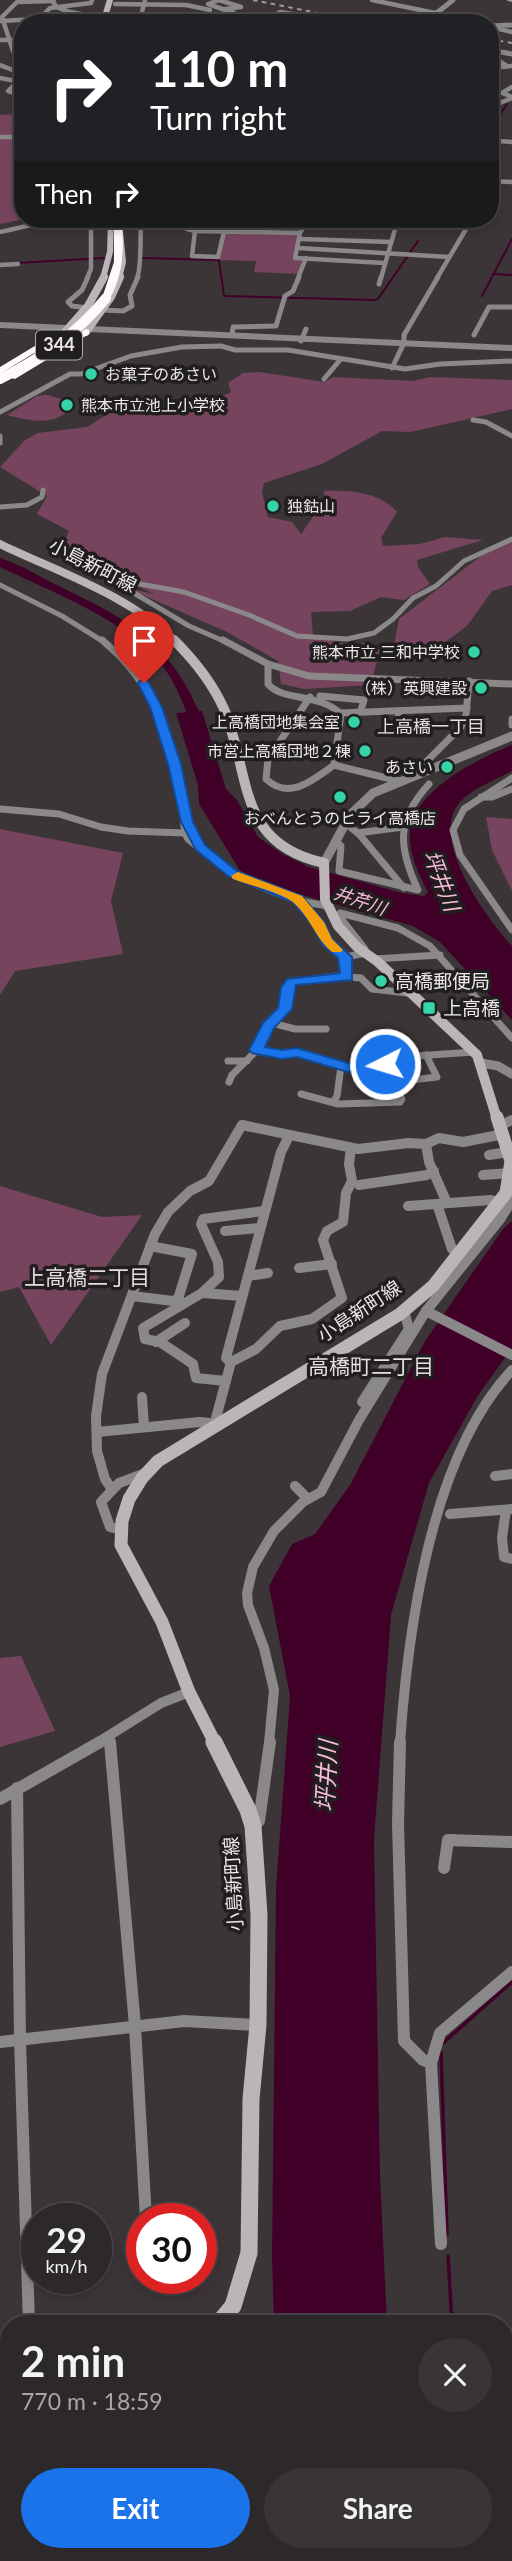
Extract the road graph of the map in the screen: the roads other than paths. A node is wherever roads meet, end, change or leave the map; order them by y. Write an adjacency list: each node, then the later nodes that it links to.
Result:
1 (92, 0): 5 (street)
2 (372, 0): 13 (street)
3 (453, 0): 13 (street)
4 (114, 1): 6 (street)
5 (54, 2): 10 (street); 12 (street)
6 (144, 2): 7 (street)
7 (166, 2): 8 (street)
8 (187, 3): 16 (street)
9 (0, 8): 10 (street)
10 (11, 8): 19 (street)
11 (235, 11): 11 (street); 17 (street)
12 (69, 12): 14 (street); 15 (street)
13 (435, 13): 18 (street)
14 (66, 14)
15 (77, 14)
16 (208, 14)
17 (236, 14)
18 (439, 14)
19 (2, 21): 21 (street)
20 (0, 40): 21 (street)
21 (10, 40): 22 (street); 23 (street)
22 (14, 40)
23 (14, 52)
24 (14, 86): 27 (street)
25 (0, 87): 27 (street)
26 (512, 87): 29 (street)
27 (11, 88): 28 (street)
28 (14, 94)
29 (512, 98)
30 (18, 228): 41 (street)
31 (92, 228): 58 (street)
32 (114, 228): 44 (main road)
33 (117, 228): 56 (highway, 344)
34 (118, 228): 59 (main road)
35 (140, 228): 59 (street)
36 (187, 228): 40 (street)
37 (304, 228): 43 (street)
38 (395, 228): 45 (street)
39 (467, 228): 49 (street)
40 (195, 231): 42 (street); 42 (street)
41 (0, 232)
42 (224, 232): 43 (street)
43 (300, 236): 45 (street); 46 (street)
44 (112, 241): 56 (highway, 344); 58 (main road)
45 (391, 242): 48 (street)
46 (298, 248): 47 (street); 50 (street)
47 (327, 249): 48 (street); 51 (street)
48 (388, 252): 49 (street); 52 (street)
49 (449, 257): 69 (street)
50 (306, 258): 51 (street); 65 (street)
51 (325, 260): 52 (street)
52 (384, 262): 55 (street)
53 (18, 264): 54 (street)
54 (0, 265)
55 (379, 284)
56 (104, 298): 75 (highway, 344, bridge)
57 (512, 307): 66 (street)
58 (88, 308): 61 (main road)
59 (104, 310): 63 (main road)
60 (0, 326): 61 (street)
61 (67, 329): 63 (street); 75 (highway)
62 (306, 329): 68 (street)
63 (87, 330): 64 (street); 75 (highway, bridge)
64 (109, 331): 65 (street); 67 (street)
65 (232, 335): 68 (street)
66 (474, 335)
67 (181, 336): 68 (street); 70 (street)
68 (302, 340): 69 (street)
69 (403, 344): 71 (street); 74 (street)
70 (182, 347): 72 (street); 77 (street)
71 (512, 349)
72 (340, 360): 74 (street); 76 (street)
73 (512, 361): 74 (street)
74 (392, 368)
75 (0, 377)
76 (324, 379)
77 (0, 412)
78 (473, 420): 80 (street)
79 (0, 436): 81 (street)
80 (512, 436)
81 (0, 443)
82 (43, 490): 83 (street)
83 (0, 507)
84 (512, 539): 87 (street)
85 (0, 544): 116 (main road, 小島新町線)
86 (0, 585): 109 (street)
87 (268, 664): 88 (street); 90 (street)
88 (469, 681): 89 (street); 91 (street)
89 (512, 684)
90 (310, 697): 92 (street); 94 (street); 99 (street)
91 (467, 708): 93 (street); 100 (street)
92 (361, 710): 93 (street); 94 (street)
93 (399, 712): 96 (street)
94 (340, 713): 99 (street)
95 (512, 719): 97 (street)
96 (397, 723)
97 (512, 725)
98 (512, 737): 100 (street)
99 (334, 765): 102 (street)
100 (421, 772): 102 (street)
101 (512, 778): 106 (street)
102 (399, 782): 110 (street)
103 (429, 784): 111 (street)
104 (512, 789): 105 (street)
105 (502, 794): 106 (street); 107 (street)
106 (479, 797): 120 (street)
107 (512, 797)
108 (0, 809): 112 (street)
109 (187, 822): 112 (street); 115 (street)
110 (345, 823): 113 (street); 114 (street)
111 (403, 827): 113 (street); 117 (street)
112 (184, 833): 115 (street)
113 (358, 833): 117 (street)
114 (337, 842): 116 (street); 117 (street)
115 (200, 848): 118 (street)
116 (323, 866): 119 (main road)
117 (404, 888)
118 (298, 899): 119 (street); 123 (street)
119 (326, 905): 122 (main road)
120 (512, 930)
121 (440, 955): 122 (street); 122 (street); 128 (street)
122 (370, 956): 123 (street); 125 (main road)
123 (345, 957): 124 (street)
124 (348, 977): 125 (street); 126 (street)
125 (408, 993): 131 (main road)
126 (272, 1023): 127 (street); 129 (street)
127 (326, 1029)
128 (512, 1038)
129 (257, 1050): 132 (street); 134 (street)
130 (426, 1055): 131 (street); 135 (street); 135 (street)
131 (477, 1057): 136 (street); 140 (main road)
132 (247, 1060): 133 (street); 137 (street)
133 (228, 1061)
134 (341, 1066): 135 (street); 139 (street)
135 (386, 1068): 139 (street)
136 (512, 1074)
137 (229, 1082)
138 (301, 1094): 139 (street)
139 (333, 1102)
140 (506, 1126): 142 (street); 144 (main road)
141 (289, 1136): 143 (street); 153 (street); 156 (street)
142 (426, 1144): 143 (street); 146 (street)
143 (351, 1148): 158 (street)
144 (508, 1152): 145 (street); 149 (main road)
145 (489, 1155)
146 (434, 1171): 148 (street); 150 (street)
147 (483, 1175): 149 (street)
148 (359, 1185)
149 (509, 1190): 150 (street); 157 (main road, 小島新町線); 167 (street)
150 (447, 1203): 151 (street)
151 (437, 1204): 152 (street); 157 (street)
152 (408, 1206)
153 (264, 1211): 154 (street); 162 (street)
154 (259, 1228): 155 (street); 161 (street)
155 (225, 1231)
156 (150, 1246): 163 (street); 165 (street)
157 (458, 1255): 166 (main road, 小島新町線)
158 (332, 1264): 159 (street); 171 (street)
159 (299, 1268)
160 (268, 1273): 161 (street)
161 (248, 1276): 164 (street)
162 (202, 1293): 164 (street); 165 (street)
163 (132, 1296): 165 (street); 179 (street)
164 (242, 1296): 171 (street)
165 (179, 1303): 169 (street)
166 (404, 1311): 172 (street); 177 (main road, 小島新町線)
167 (429, 1313): 170 (street); 172 (street)
168 (185, 1323): 169 (street)
169 (156, 1342): 174 (street)
170 (512, 1355)
171 (231, 1362): 174 (street)
172 (390, 1365): 176 (street); 185 (street)
173 (512, 1370): 202 (street)
174 (226, 1381): 177 (street)
175 (142, 1397): 178 (street)
176 (362, 1402)
177 (219, 1424): 178 (street); 180 (main road, 小島新町線)
178 (144, 1427): 179 (street)
179 (97, 1432): 184 (street)
180 (143, 1474): 184 (street); 188 (main road, 小島新町線)
181 (512, 1474): 182 (street)
182 (495, 1476)
183 (295, 1486): 185 (street)
184 (111, 1488): 188 (street)
185 (307, 1498): 194 (street)
186 (509, 1510): 187 (street); 189 (street)
187 (450, 1514)
188 (121, 1530): 190 (main road, 小島新町線)
189 (512, 1559)
190 (189, 1692): 191 (street); 194 (main road, 小島新町線)
191 (108, 1737): 192 (street); 199 (street)
192 (18, 1788): 193 (street); 200 (street)
193 (0, 1798)
194 (253, 1826): 198 (main road, 小島新町線)
195 (512, 1842): 196 (street)
196 (444, 1868)
197 (512, 1972): 202 (street)
198 (258, 2025): 199 (street); 206 (main road, 小島新町線)
199 (135, 2026): 200 (street); 203 (street)
200 (20, 2040): 201 (street); 205 (street)
201 (0, 2042)
202 (431, 2063): 204 (street)
203 (145, 2203)
204 (441, 2244)
205 (29, 2315)
206 (226, 2315)

